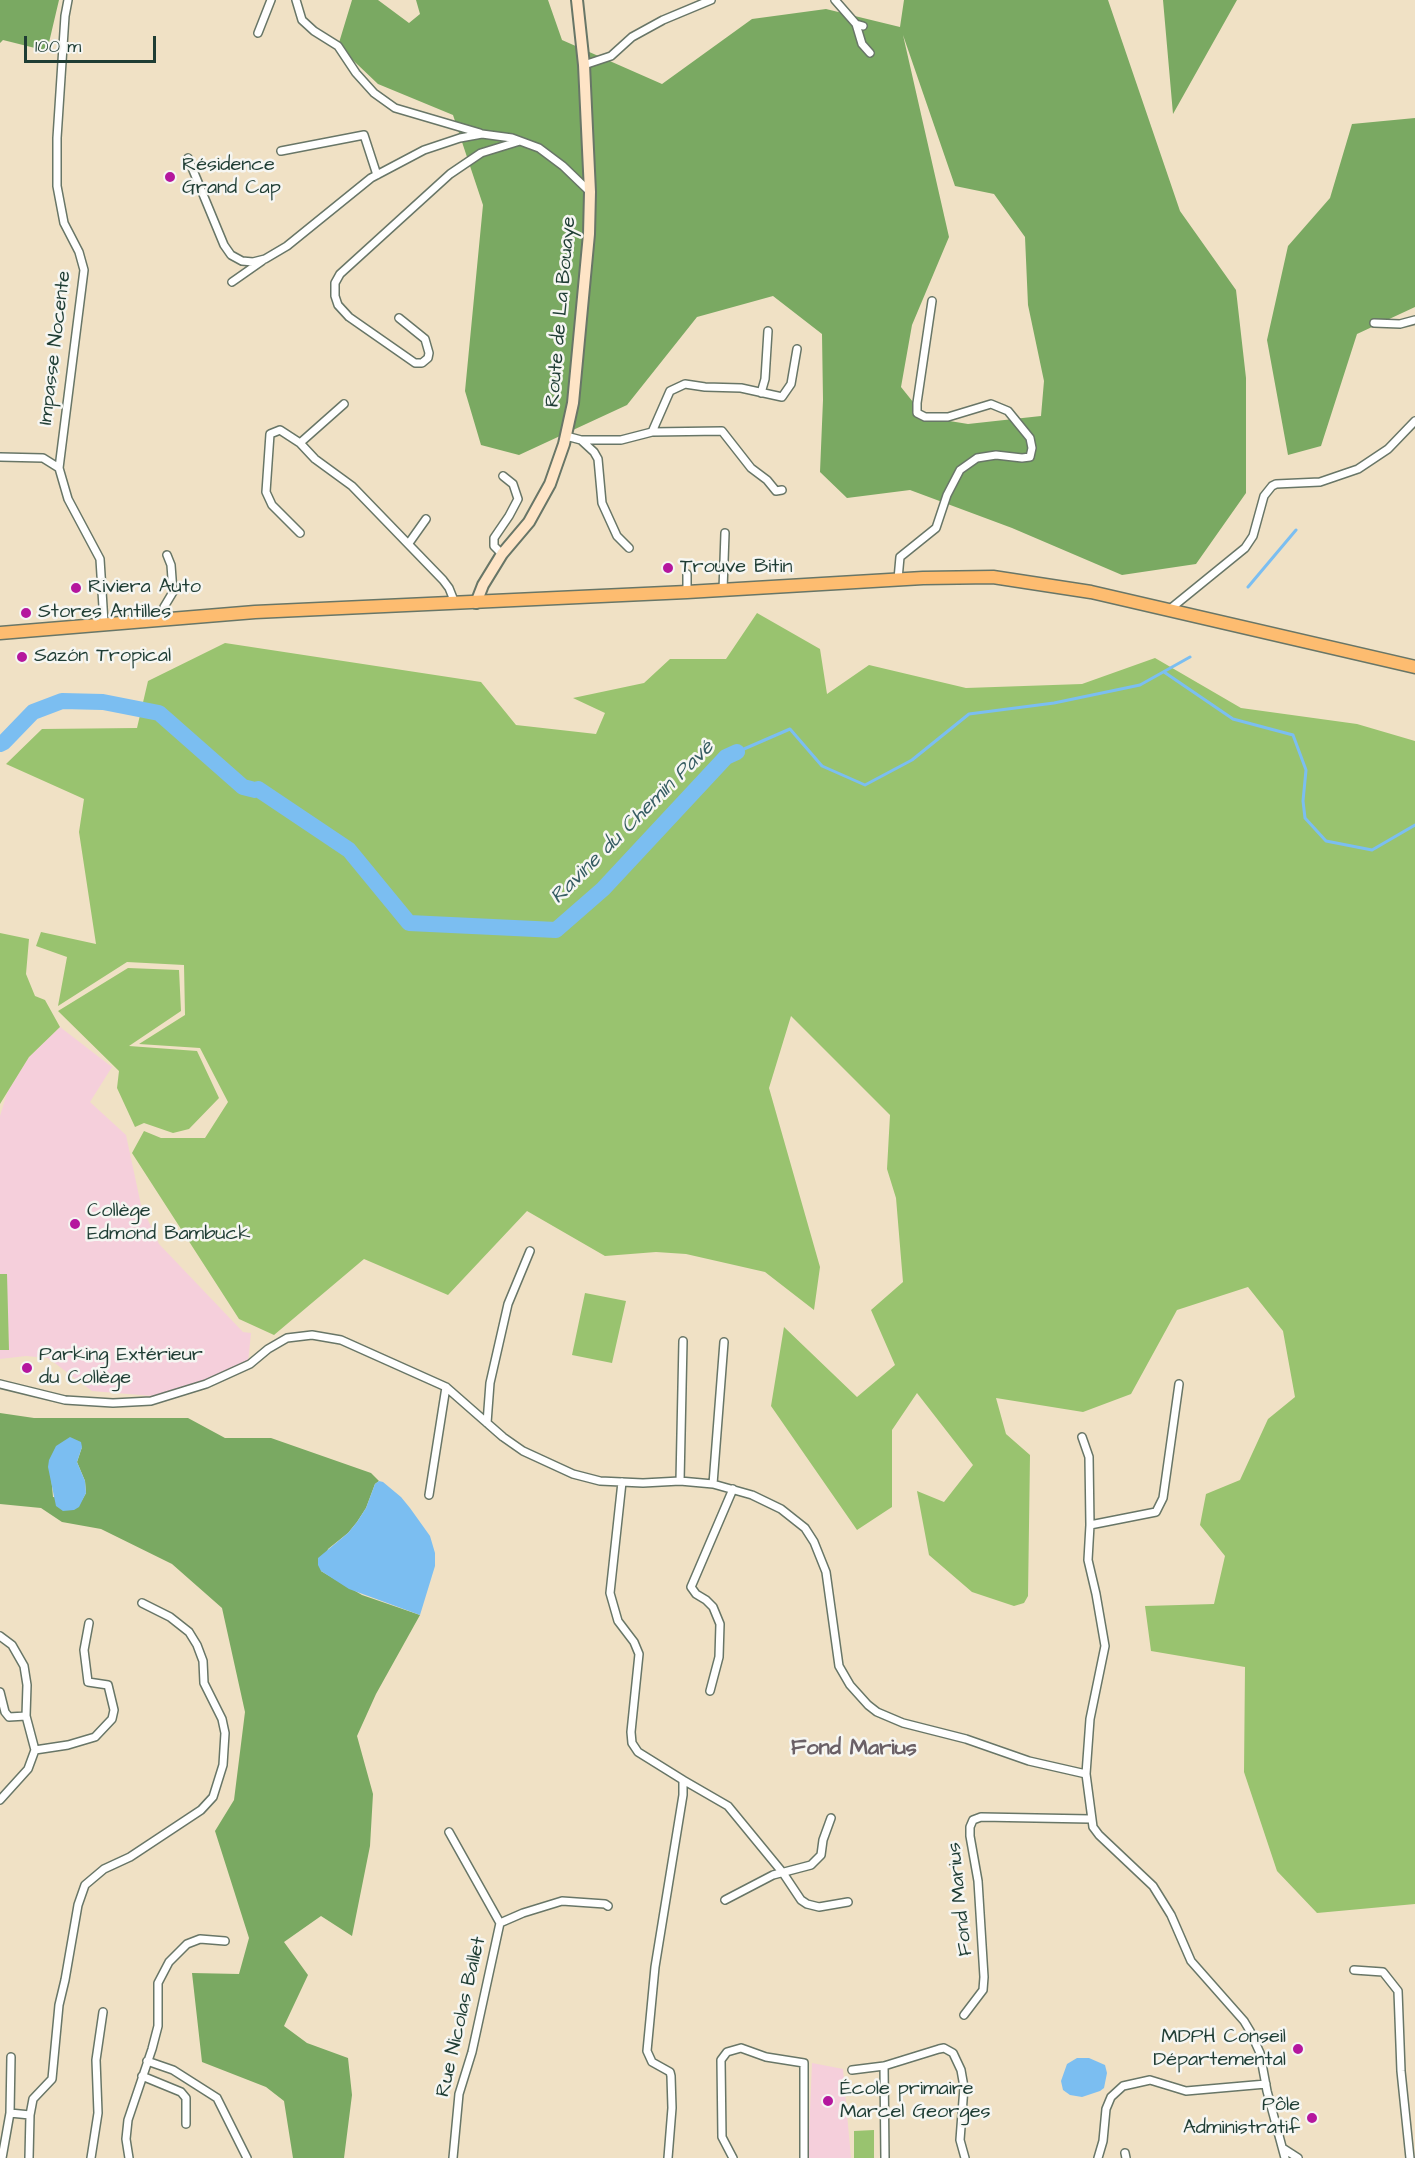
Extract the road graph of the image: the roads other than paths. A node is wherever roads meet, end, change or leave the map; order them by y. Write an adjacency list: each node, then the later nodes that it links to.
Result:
1 (68, 0): 32 (street, Impasse Nocente)
2 (271, 0): 7 (street)
3 (296, 0): 10 (street)
4 (577, 0): 9 (main road, Route de La Bouaye)
5 (711, 0): 9 (street)
6 (836, 0): 8 (street)
7 (258, 33)
8 (870, 52)
9 (584, 65): 15 (main road, Route de La Bouaye)
10 (482, 134): 11 (street); 14 (street)
11 (520, 141): 15 (street); 19 (street)
12 (281, 151): 14 (street)
13 (188, 158): 16 (street)
14 (377, 175): 16 (street)
15 (590, 192): 28 (main road, Route de La Bouaye)
16 (267, 258): 17 (street)
17 (232, 282)
18 (932, 301): 43 (street)
19 (399, 318)
20 (1415, 320): 21 (street)
21 (1374, 323)
22 (768, 331): 24 (street)
23 (797, 349): 24 (street)
24 (761, 393): 27 (street)
25 (344, 404): 30 (street)
26 (1415, 421): 48 (street)
27 (652, 432): 29 (street); 34 (street)
28 (566, 436): 29 (street); 40 (main road, Route de La Bouaye)
29 (581, 440): 39 (street)
30 (300, 443): 37 (street); 38 (street)
31 (0, 458): 32 (street)
32 (59, 468): 50 (street, Impasse Nocente)
33 (504, 476): 40 (street)
34 (782, 490)
35 (426, 519): 38 (street)
36 (725, 532): 44 (street)
37 (300, 533)
38 (409, 543): 46 (street)
39 (629, 548)
40 (502, 554): 47 (main road, Route de La Bouaye)
41 (167, 555): 49 (street)
42 (687, 574): 45 (street)
43 (898, 579): 44 (highway); 48 (highway)
44 (723, 590): 45 (highway)
45 (687, 592): 47 (highway)
46 (455, 603): 47 (highway); 49 (highway)
47 (476, 603)
48 (1170, 609): 52 (highway)
49 (167, 619): 50 (highway)
50 (104, 623): 51 (highway)
51 (0, 631)
52 (1415, 667)
53 (530, 1251): 59 (street)
54 (683, 1341): 61 (street)
55 (724, 1342): 63 (street)
56 (0, 1384): 58 (street)
57 (1179, 1384): 66 (street)
58 (446, 1387): 59 (street); 65 (street)
59 (487, 1423): 62 (street)
60 (1082, 1437): 66 (street)
61 (680, 1481): 62 (street); 63 (street)
62 (621, 1482): 75 (street)
63 (713, 1484): 64 (street)
64 (734, 1489): 70 (street); 74 (street)
65 (429, 1496)
66 (1090, 1525): 74 (street)
67 (142, 1603): 96 (street)
68 (89, 1623): 73 (street)
69 (0, 1636): 72 (street)
70 (710, 1691)
71 (0, 1692): 72 (street)
72 (26, 1716): 73 (street)
73 (35, 1749): 76 (street)
74 (1086, 1774): 78 (street)
75 (683, 1780): 80 (street); 105 (street)
76 (0, 1800)
77 (831, 1818): 80 (street)
78 (1090, 1819): 88 (street, Fond Marius); 94 (street)
79 (449, 1832): 84 (street)
80 (783, 1873): 81 (street); 82 (street)
81 (725, 1900)
82 (848, 1902)
83 (608, 1906): 84 (street, Rue Nicolas Ballet)
84 (500, 1923): 104 (street, Rue Nicolas Ballet)
85 (225, 1941): 90 (street)
86 (1354, 1970): 113 (street)
87 (103, 2012): 101 (street)
88 (964, 2015)
89 (10, 2057): 95 (street)
90 (147, 2061): 93 (street); 103 (street)
91 (884, 2066): 92 (street); 108 (street); 109 (street)
92 (852, 2070)
93 (142, 2076): 97 (street); 102 (street)
94 (1266, 2084): 98 (street); 110 (street)
95 (10, 2113): 96 (street); 99 (street)
96 (30, 2115): 100 (street)
97 (186, 2124)
98 (1284, 2150): 111 (street); 112 (street)
99 (2, 2158)
100 (29, 2158)
101 (91, 2158)
102 (129, 2158)
103 (247, 2158)
104 (453, 2158)
105 (668, 2158)
106 (733, 2158): 107 (street)
107 (804, 2158)
108 (885, 2158)
109 (964, 2158)
110 (1098, 2158)
111 (1285, 2158)
112 (1298, 2158)
113 (1410, 2158)

